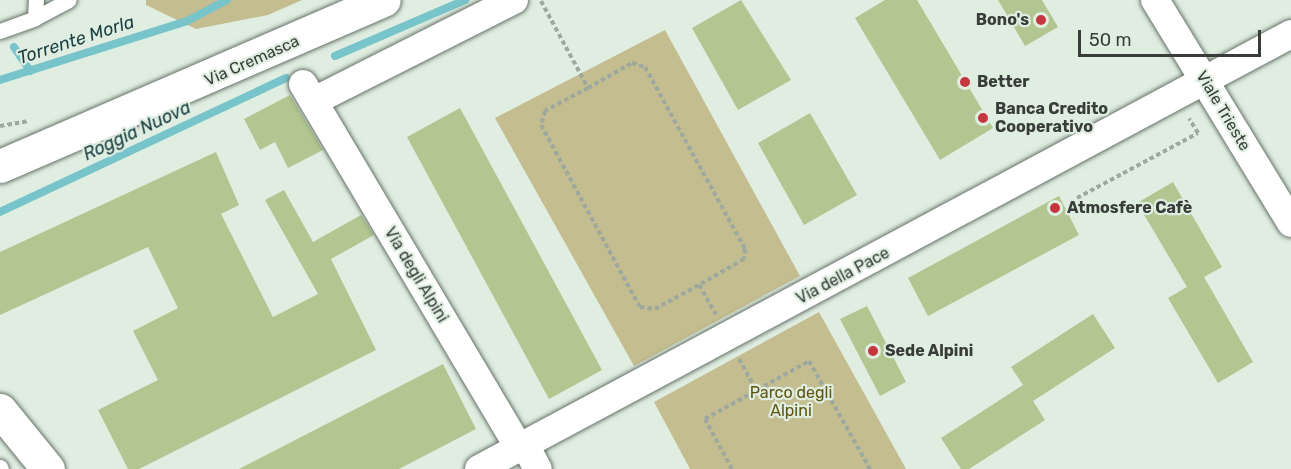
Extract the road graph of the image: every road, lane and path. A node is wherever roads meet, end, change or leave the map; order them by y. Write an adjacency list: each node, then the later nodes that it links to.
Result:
1 (36, 0): 7 (lane)
2 (69, 0): 7 (lane)
3 (384, 0): 13 (main road, Via Cremasca)
4 (514, 0): 22 (street, Via degli Alpini)
5 (540, 0): 11 (path)
6 (1155, 0): 10 (street, Viale Trieste)
7 (34, 18): 8 (lane)
8 (3, 30)
9 (1291, 34): 10 (street, Via della Pace)
10 (1206, 83): 17 (street, Viale Trieste); 19 (street, Via della Pace)
11 (588, 88): 18 (path); 18 (path)
12 (1182, 107): 16 (path)
13 (86, 134): 14 (main road, Via Cremasca); 15 (main road, Via Cremasca)
14 (0, 149)
15 (0, 166)
16 (1077, 198)
17 (1291, 223)
18 (699, 285): 19 (path)
19 (728, 337): 20 (path); 22 (street, Via della Pace)
20 (756, 390): 25 (path); 26 (path)
21 (0, 410): 23 (main road)
22 (527, 454): 24 (street, Via della Pace)
23 (48, 469)
24 (479, 469)
25 (732, 469)
26 (870, 469)

